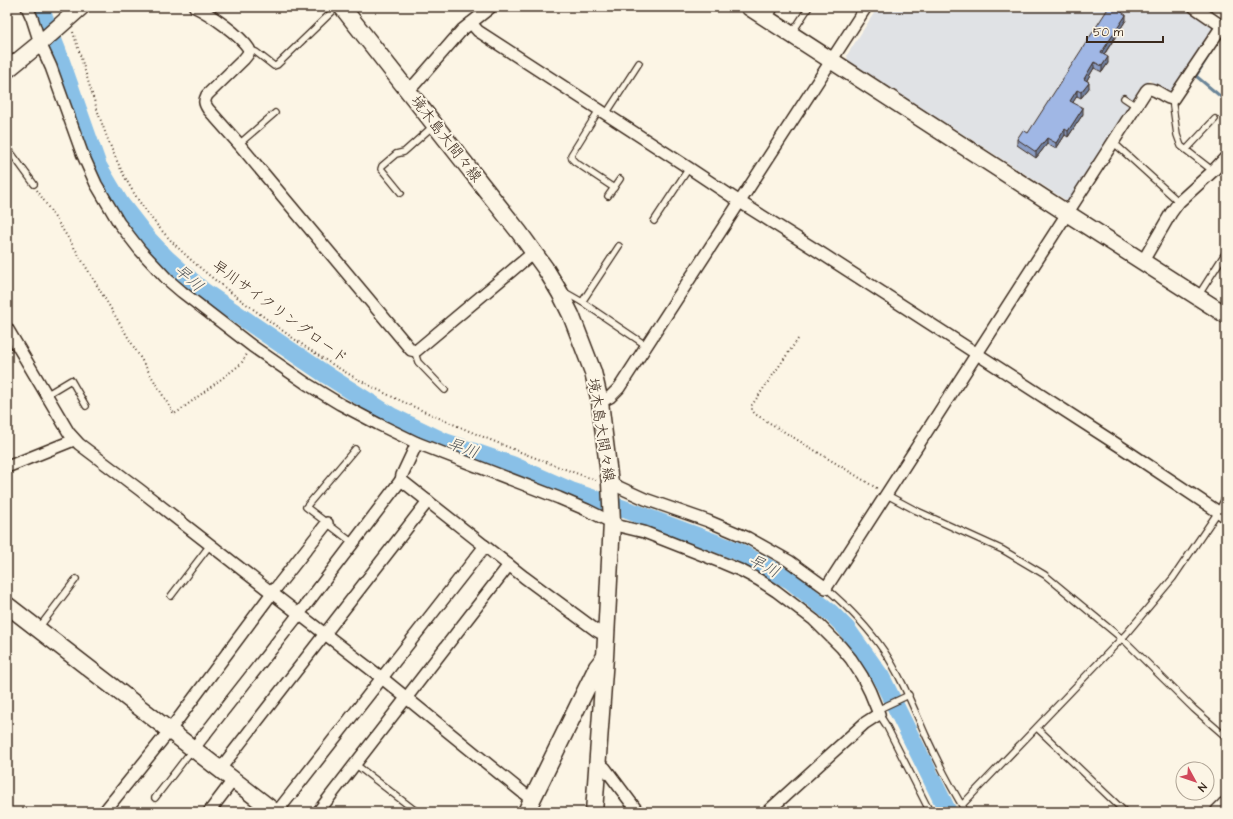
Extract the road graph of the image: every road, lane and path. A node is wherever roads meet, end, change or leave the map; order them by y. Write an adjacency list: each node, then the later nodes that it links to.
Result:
1 (27, 7): 16 (street)
2 (81, 7): 13 (street)
3 (195, 7): 17 (street)
4 (336, 7): 17 (lane)
5 (342, 7): 21 (street, 境木島大間々線)
6 (491, 7): 12 (street)
7 (749, 7): 11 (street)
8 (809, 7): 15 (lane)
9 (866, 7): 18 (street)
10 (1194, 7): 14 (street)
11 (772, 13): 15 (street)
12 (471, 24): 21 (street); 25 (street)
13 (69, 26): 16 (street); 68 (path, 早川サイクリングロード)
14 (1224, 28): 23 (street)
15 (791, 35): 18 (street)
16 (43, 41): 20 (street); 55 (street)
17 (249, 49): 30 (street)
18 (831, 61): 41 (street); 43 (street)
19 (639, 63): 25 (lane)
20 (7, 70)
21 (408, 90): 28 (street, 境木島大間々線)
22 (1124, 98): 24 (lane)
23 (1172, 99): 24 (street); 32 (lane)
24 (1136, 106): 29 (street)
25 (603, 112): 34 (street); 38 (lane)
26 (275, 113): 30 (lane)
27 (1215, 119): 32 (lane)
28 (435, 124): 39 (lane); 46 (street, 境木島大間々線)
29 (1113, 142): 42 (lane); 43 (street)
30 (239, 144): 57 (street)
31 (7, 147): 37 (lane)
32 (1186, 150): 35 (lane)
33 (1226, 157): 35 (street)
34 (689, 168): 41 (street); 44 (lane)
35 (1213, 171): 42 (street)
36 (620, 179): 38 (lane)
37 (34, 184): 55 (path)
38 (614, 188): 40 (lane)
39 (401, 193)
40 (608, 196)
41 (740, 202): 56 (street); 58 (street)
42 (1178, 202): 48 (street)
43 (1068, 214): 48 (street); 58 (street)
44 (654, 221)
45 (619, 246): 51 (lane)
46 (534, 252): 49 (street, 境木島大間々線); 57 (street)
47 (1226, 252): 50 (lane)
48 (1143, 261): 50 (street)
49 (560, 292): 51 (lane); 61 (street, 境木島大間々線)
50 (1198, 296): 52 (street)
51 (582, 302): 56 (lane)
52 (1226, 315)
53 (7, 328): 60 (street)
54 (798, 340): 69 (path)
55 (252, 346): 64 (street)
56 (648, 346): 61 (street)
57 (416, 351): 59 (lane)
58 (977, 354): 69 (street); 72 (street)
59 (445, 390)
60 (46, 395): 62 (lane); 63 (street)
61 (600, 402): 68 (street, 境木島大間々線)
62 (86, 406)
63 (74, 440): 66 (street); 76 (street)
64 (417, 444): 67 (street); 73 (street)
65 (355, 448): 74 (lane)
66 (7, 468)
67 (401, 480): 71 (street); 75 (street)
68 (607, 484): 73 (street, 境木島大間々線); 80 (street)
69 (887, 494): 80 (street); 88 (lane)
70 (1226, 497): 72 (lane)
71 (428, 501): 77 (street); 86 (street)
72 (1222, 514): 88 (lane)
73 (612, 519): 87 (street, 境木島大間々線); 93 (street)
74 (327, 523): 75 (lane); 81 (street)
75 (353, 543): 84 (street)
76 (210, 545): 81 (street); 82 (lane)
77 (485, 546): 78 (street); 90 (street)
78 (509, 565): 87 (street); 92 (street)
79 (76, 579): 85 (lane)
80 (826, 588): 91 (lane)
81 (272, 593): 84 (street); 95 (street)
82 (171, 596)
83 (7, 605): 85 (street)
84 (299, 614): 86 (street); 97 (street)
85 (38, 629): 95 (street)
86 (325, 633): 90 (street); 100 (street)
87 (606, 636): 89 (street, 境木島大間々線)
88 (1121, 639): 94 (lane); 96 (lane)
89 (605, 657): 99 (street, 境木島大間々線); 105 (street)
90 (382, 678): 92 (street); 108 (street)
91 (907, 696): 93 (lane); 103 (lane)
92 (406, 698): 98 (street); 105 (street)
93 (879, 711): 113 (street); 114 (lane)
94 (1037, 728): 103 (lane); 116 (lane)
95 (170, 730): 97 (street); 106 (street)
96 (1226, 737)
97 (194, 748): 100 (street); 102 (lane)
98 (355, 764): 109 (street); 110 (lane)
99 (597, 764): 111 (street, 境木島大間々線); 112 (street)
100 (220, 769): 101 (street)
101 (234, 779): 107 (street); 108 (street)
102 (155, 798)
103 (962, 805): 115 (lane)
104 (1226, 805): 117 (street)
105 (529, 806)
106 (104, 812)
107 (209, 812)
108 (276, 812)
109 (318, 812)
110 (417, 812)
111 (594, 812)
112 (638, 812)
113 (767, 812)
114 (930, 812)
115 (966, 812)
116 (1126, 812)
117 (1219, 812)

